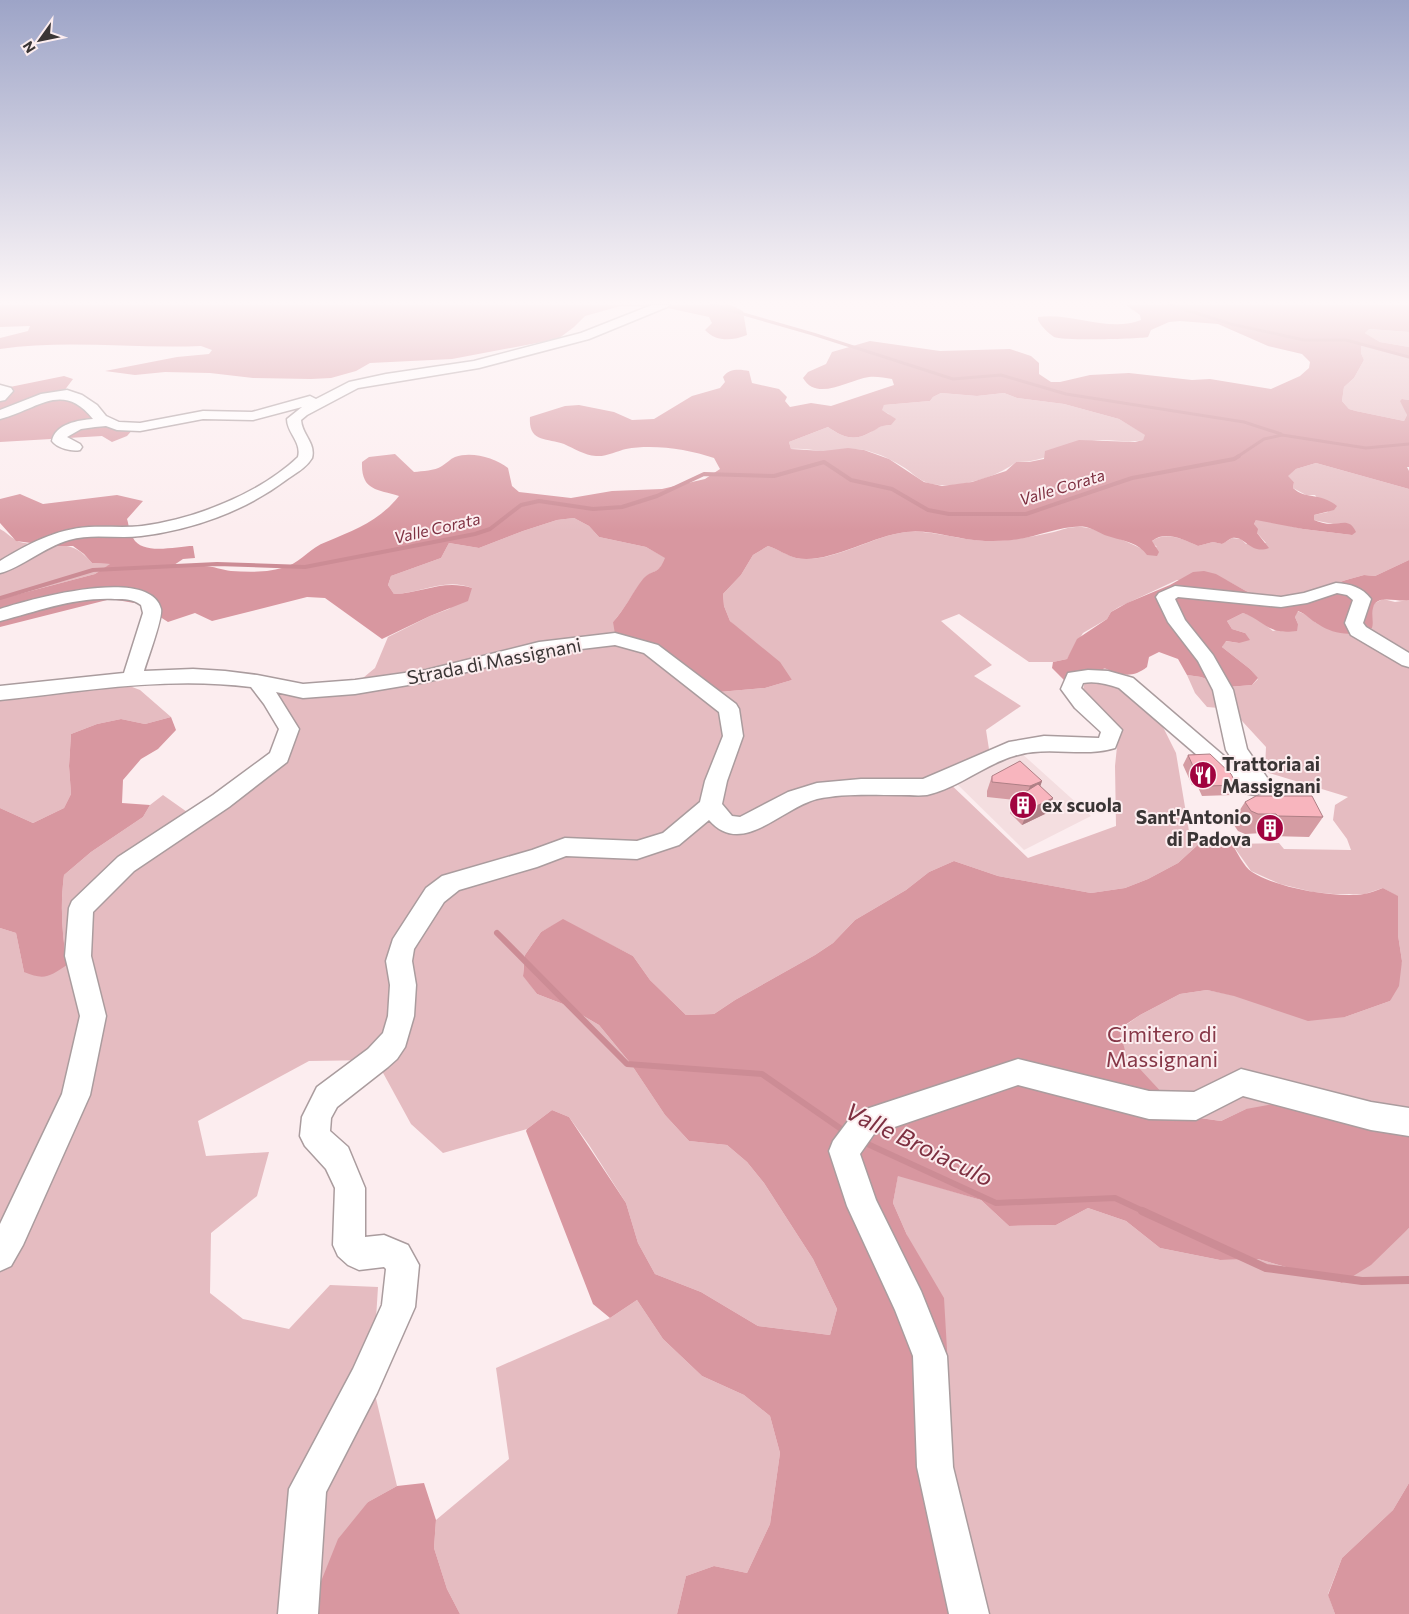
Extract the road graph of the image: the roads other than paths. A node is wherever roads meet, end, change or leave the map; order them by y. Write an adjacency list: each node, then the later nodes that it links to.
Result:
1 (379, 380): 4 (street)
2 (0, 390): 3 (street)
3 (0, 396)
4 (328, 398): 6 (street); 8 (street)
5 (0, 415): 6 (street)
6 (108, 422): 7 (street)
7 (74, 447)
8 (0, 568)
9 (0, 615): 11 (street)
10 (1409, 661): 14 (street)
11 (132, 678): 12 (street, Strada di Massignani); 13 (street, Strada di Massignani)
12 (257, 681): 14 (street, Strada di Massignani); 16 (street)
13 (0, 694)
14 (710, 806): 17 (street)
15 (1409, 1122): 18 (street)
16 (0, 1255)
17 (298, 1614)
18 (970, 1614)

